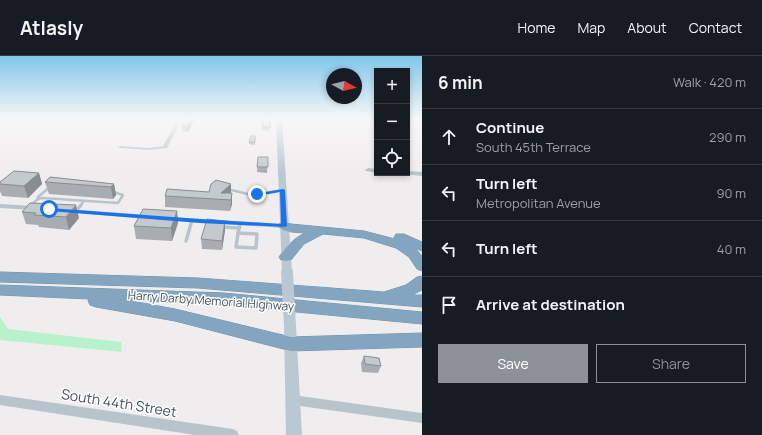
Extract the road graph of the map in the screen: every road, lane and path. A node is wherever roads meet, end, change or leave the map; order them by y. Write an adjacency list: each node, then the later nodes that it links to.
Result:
1 (171, 137): 3 (street)
2 (280, 137): 11 (main road)
3 (120, 147)
4 (368, 170): 5 (street)
5 (374, 171)
6 (410, 173): 7 (street)
7 (422, 174)
8 (59, 187): 12 (lane)
9 (223, 188): 11 (lane)
10 (104, 190): 14 (lane)
11 (283, 190): 25 (main road)
12 (38, 199): 13 (lane); 17 (lane)
13 (59, 199): 14 (lane); 15 (lane)
14 (84, 201): 20 (lane)
15 (54, 204)
16 (2, 206): 17 (street)
17 (28, 208): 18 (street)
18 (42, 209)
19 (62, 210): 20 (street)
20 (76, 211): 21 (street)
21 (153, 218)
22 (161, 218): 23 (street)
23 (192, 220): 24 (street); 29 (lane)
24 (239, 226): 25 (street); 26 (lane); 28 (lane)
25 (284, 226): 27 (highway); 30 (highway); 31 (main road)
26 (217, 227)
27 (323, 232): 31 (highway); 32 (highway)
28 (238, 233): 28 (lane)
29 (186, 241)
30 (422, 247)
31 (286, 257): 41 (main road, bridge)
32 (422, 266)
33 (0, 277): 37 (highway, Harry Darby Memorial Highway)
34 (422, 281): 37 (highway)
35 (0, 290): 36 (highway, Harry Darby Memorial Highway)
36 (27, 291): 39 (highway, Harry Darby Memorial Highway); 41 (highway)
37 (376, 298): 38 (highway, Harry Darby Memorial Highway)
38 (422, 301)
39 (422, 318)
40 (422, 340): 41 (highway)
41 (291, 344): 43 (main road)
42 (0, 400): 45 (street, South 44th Street)
43 (293, 400): 44 (street); 46 (main road)
44 (422, 418)
45 (233, 435)
46 (294, 435)

